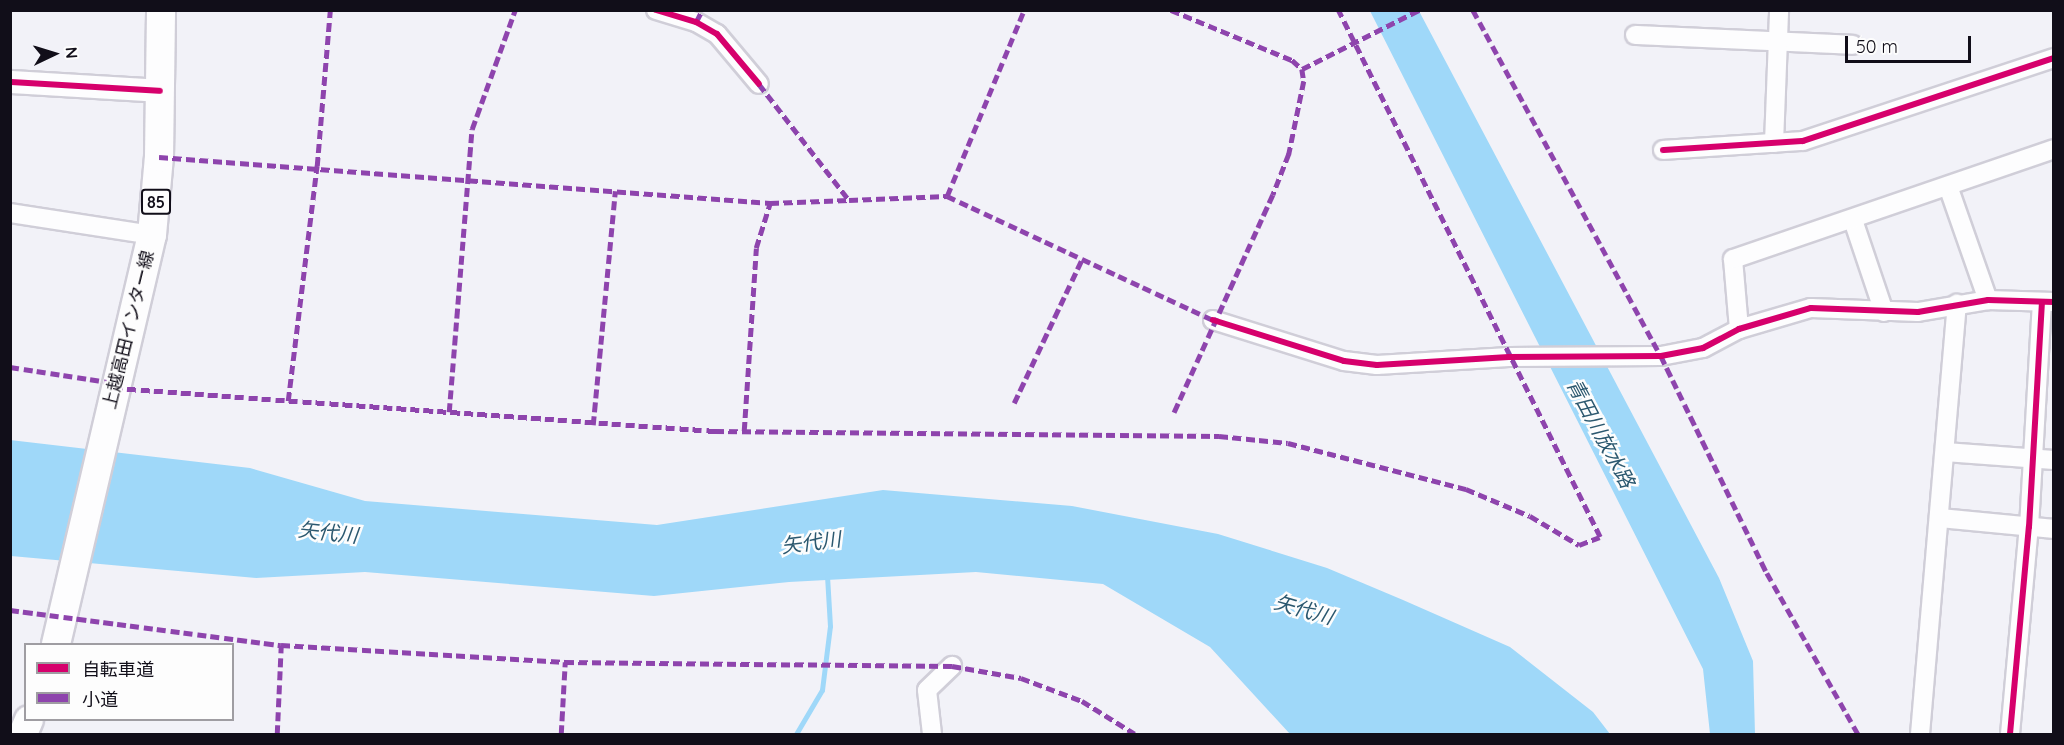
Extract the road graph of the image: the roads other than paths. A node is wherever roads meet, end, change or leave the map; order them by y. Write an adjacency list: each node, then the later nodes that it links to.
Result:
1 (161, 10): 10 (main road, 上越高田インター線 / 85)
2 (656, 10): 9 (street)
3 (1779, 10): 5 (street)
4 (1635, 35): 5 (street)
5 (1779, 41): 6 (street); 11 (street)
6 (1852, 45)
7 (2054, 58): 11 (street)
8 (10, 82): 10 (street)
9 (759, 84)
10 (160, 91): 17 (main road, 上越高田インター線 / 85)
11 (1774, 143): 13 (street)
12 (2054, 149): 14 (street)
13 (1663, 150)
14 (1948, 186): 16 (street); 18 (street)
15 (10, 213): 17 (street)
16 (1853, 220): 21 (street); 23 (street)
17 (152, 235): 30 (main road, 上越高田インター線 / 85)
18 (1988, 300): 19 (street); 20 (street)
19 (2048, 302): 25 (street)
20 (1957, 304): 21 (street); 24 (street)
21 (1884, 312): 23 (street)
22 (1213, 320): 23 (street)
23 (1739, 329)
24 (1945, 452): 25 (street); 27 (street)
25 (2033, 459): 26 (street); 28 (street)
26 (2054, 460)
27 (1940, 518): 28 (street); 35 (street)
28 (2029, 526): 29 (street); 36 (street)
29 (2054, 529)
30 (57, 643)
31 (952, 666): 34 (street)
32 (29, 721): 33 (main road)
33 (23, 735)
34 (932, 735)
35 (1920, 735)
36 (2010, 735)

